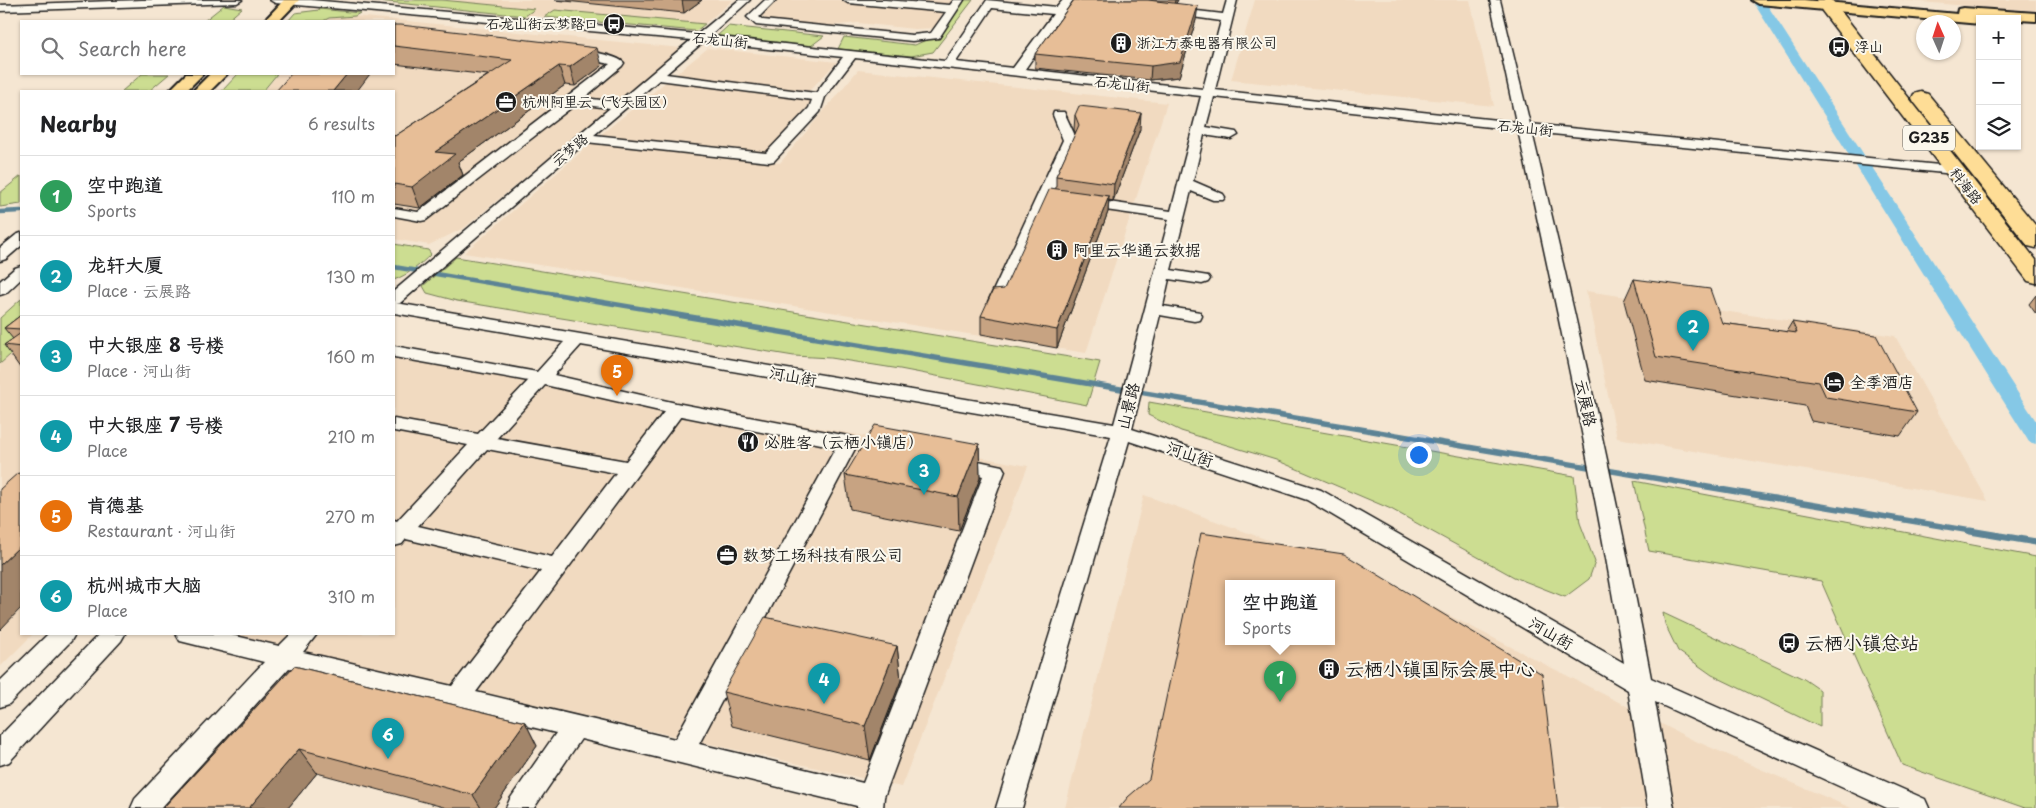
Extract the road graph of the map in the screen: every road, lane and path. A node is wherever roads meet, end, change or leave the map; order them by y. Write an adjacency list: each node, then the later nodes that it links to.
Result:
1 (237, 0): 14 (street)
2 (274, 0): 10 (street); 18 (main road)
3 (745, 0): 26 (street, 云梦路)
4 (771, 0): 25 (street)
5 (848, 0): 13 (street)
6 (1068, 0): 16 (street)
7 (1232, 0): 20 (street, 山景路)
8 (1496, 0): 42 (street, 云展路)
9 (1759, 0): 12 (main road)
10 (291, 1): 17 (street, 石龙山街); 18 (main road)
11 (991, 2): 16 (street); 30 (street)
12 (1833, 3): 19 (main road); 21 (main road); 46 (highway, 科海路 / G235); 53 (highway, 科海路 / G235)
13 (956, 5): 25 (street)
14 (0, 8)
15 (1162, 10): 20 (street)
16 (1060, 11): 31 (street)
17 (442, 14): 24 (street); 26 (street, 石龙山街)
18 (266, 17)
19 (2036, 17)
20 (1227, 18): 37 (street, 山景路)
21 (1976, 20)
22 (2021, 23): 23 (main road)
23 (2036, 25)
24 (421, 27)
25 (838, 32): 27 (street)
26 (701, 38): 27 (street, 石龙山街); 34 (street, 云梦路)
27 (820, 51): 29 (street, 石龙山街)
28 (566, 53): 39 (street)
29 (851, 55): 30 (street, 石龙山街); 38 (street)
30 (948, 65): 31 (street, 石龙山街)
31 (1016, 73): 37 (street, 石龙山街)
32 (194, 75): 35 (main road)
33 (218, 75): 36 (main road)
34 (657, 76): 38 (street); 40 (street, 云梦路)
35 (178, 90)
36 (202, 90)
37 (1208, 94): 42 (street, 石龙山街); 43 (street, 山景路)
38 (819, 97): 45 (street)
39 (573, 100): 40 (street); 50 (street)
40 (621, 106): 45 (street, 云梦路)
41 (1059, 115): 48 (street)
42 (1523, 127): 46 (street, 石龙山街); 81 (street, 云展路)
43 (1199, 130): 44 (street); 47 (street, 山景路)
44 (1231, 135)
45 (584, 138): 60 (street, 云梦路)
46 (1954, 170): 57 (highway, 科海路 / G235)
47 (1185, 183): 49 (street); 51 (street, 山景路)
48 (1044, 197): 51 (street); 61 (street)
49 (1218, 197)
50 (395, 212)
51 (1177, 216): 56 (street, 山景路)
52 (20, 239): 54 (street)
53 (2036, 241)
54 (9, 252)
55 (20, 272): 59 (street)
56 (1162, 272): 58 (street); 63 (street, 山景路)
57 (2036, 276)
58 (1202, 278)
59 (0, 290)
60 (395, 297)
61 (996, 302)
62 (395, 308): 65 (street, 河山街)
63 (1153, 309): 64 (street); 70 (street, 山景路)
64 (1194, 316)
65 (577, 339): 67 (street); 70 (street, 河山街)
66 (395, 351): 67 (street)
67 (541, 378): 68 (street); 71 (street)
68 (676, 409): 73 (street); 85 (street)
69 (395, 425): 71 (street)
70 (1122, 432): 81 (street, 河山街); 90 (street, 山景路)
71 (482, 442): 73 (street); 74 (street)
72 (936, 460): 87 (street)
73 (630, 470): 75 (street)
74 (396, 532): 75 (street)
75 (557, 566): 83 (street)
76 (62, 635): 82 (street)
77 (112, 635): 86 (street)
78 (192, 635): 80 (street)
79 (304, 635): 80 (street)
80 (284, 656): 83 (street); 88 (street)
81 (1639, 684): 91 (street, 云展路); 92 (street, 河山街)
82 (0, 697)
83 (457, 698): 84 (street)
84 (575, 726): 85 (street); 89 (street)
85 (682, 751): 87 (street)
86 (0, 754)
87 (871, 802)
88 (144, 808)
89 (520, 808)
90 (1010, 808)
91 (1661, 808)
92 (1916, 808)

